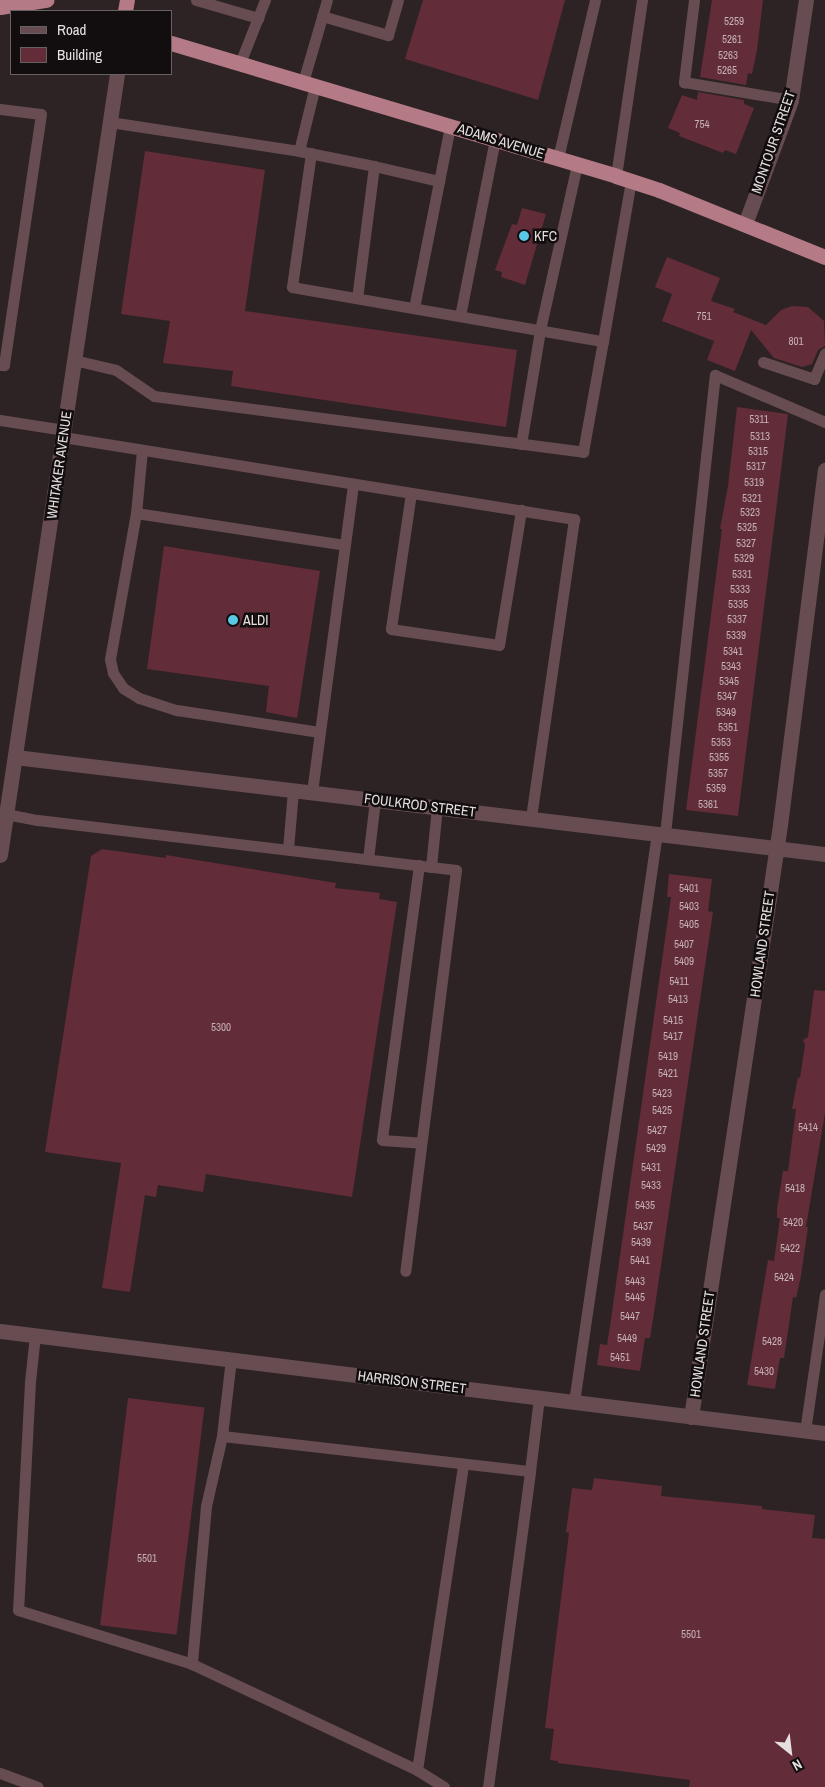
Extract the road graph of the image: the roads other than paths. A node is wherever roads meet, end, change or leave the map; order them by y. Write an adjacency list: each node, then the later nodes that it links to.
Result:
1 (46, 0): 10 (highway)
2 (196, 0): 12 (lane)
3 (265, 0): 12 (lane)
4 (327, 0): 11 (lane)
5 (398, 0): 11 (lane)
6 (595, 0): 24 (lane)
7 (642, 0): 27 (lane)
8 (694, 0): 17 (lane)
9 (806, 0): 17 (street, MONTOUR STREET)
10 (0, 9)
11 (322, 16): 16 (lane)
12 (258, 18): 14 (lane)
13 (172, 43): 14 (highway, ADAMS AVENUE)
14 (240, 63): 16 (highway, ADAMS AVENUE)
15 (116, 75): 19 (street, WHITAKER AVENUE)
16 (309, 84): 20 (highway, ADAMS AVENUE); 22 (lane)
17 (791, 100): 30 (street, MONTOUR STREET)
18 (0, 109): 40 (lane)
19 (110, 122): 22 (lane); 38 (street, WHITAKER AVENUE)
20 (450, 126): 21 (highway, ADAMS AVENUE); 29 (lane)
21 (495, 139): 24 (highway, ADAMS AVENUE); 34 (lane)
22 (299, 151): 23 (lane)
23 (311, 153): 26 (lane); 32 (lane)
24 (558, 158): 25 (highway, ADAMS AVENUE)
25 (577, 164): 27 (highway, ADAMS AVENUE); 35 (lane)
26 (374, 166): 29 (lane); 32 (lane)
27 (616, 176): 28 (highway, ADAMS AVENUE)
28 (631, 181): 30 (highway, ADAMS AVENUE); 36 (lane)
29 (439, 182): 33 (lane)
30 (744, 224): 31 (highway, ADAMS AVENUE)
31 (825, 257)
32 (357, 298): 33 (lane)
33 (414, 308): 34 (lane)
34 (460, 316): 35 (lane)
35 (540, 330): 36 (lane); 44 (lane)
36 (603, 341): 44 (lane)
37 (825, 353): 39 (lane)
38 (74, 360): 43 (street, WHITAKER AVENUE); 44 (lane)
39 (763, 362)
40 (0, 365)
41 (0, 420): 43 (lane)
42 (825, 422): 60 (lane)
43 (63, 433): 45 (lane); 53 (street, WHITAKER AVENUE)
44 (521, 444)
45 (142, 450): 47 (lane); 50 (lane)
46 (825, 470): 61 (street, HOWLAND STREET)
47 (353, 484): 48 (lane); 51 (lane)
48 (411, 493): 49 (lane); 49 (lane)
49 (521, 510): 59 (lane)
50 (136, 514): 51 (lane); 52 (lane)
51 (345, 545): 52 (lane)
52 (319, 732): 55 (lane)
53 (15, 757): 54 (street, FOULKROD STREET); 58 (street, WHITAKER AVENUE)
54 (293, 791): 55 (street, FOULKROD STREET); 62 (lane)
55 (312, 792): 56 (street, FOULKROD STREET)
56 (375, 800): 57 (street, FOULKROD STREET); 65 (lane)
57 (437, 807): 59 (street, FOULKROD STREET); 66 (lane)
58 (6, 814): 62 (lane); 64 (street, WHITAKER AVENUE)
59 (531, 818): 60 (street, FOULKROD STREET)
60 (661, 834): 61 (street, FOULKROD STREET); 74 (lane)
61 (776, 848): 63 (street, FOULKROD STREET); 75 (street, HOWLAND STREET)
62 (288, 849): 65 (lane)
63 (825, 854)
64 (0, 855)
65 (368, 859): 66 (lane)
66 (425, 866): 67 (lane); 67 (lane)
67 (421, 1142): 68 (lane)
68 (405, 1271)
69 (825, 1294): 76 (lane)
70 (0, 1330): 71 (street, HARRISON STREET)
71 (35, 1335): 72 (street, HARRISON STREET); 81 (lane)
72 (231, 1359): 73 (street, HARRISON STREET); 78 (lane)
73 (538, 1398): 74 (street, HARRISON STREET); 80 (lane)
74 (574, 1402): 75 (street, HARRISON STREET)
75 (691, 1417): 76 (street, HARRISON STREET)
76 (805, 1430): 77 (street, HARRISON STREET)
77 (825, 1433)
78 (222, 1436): 79 (lane); 81 (lane)
79 (463, 1465): 80 (lane); 82 (lane)
80 (530, 1471): 86 (lane)
81 (192, 1664): 82 (lane)
82 (417, 1770): 85 (lane)
83 (0, 1773): 84 (lane)
84 (38, 1787)
85 (444, 1787)
86 (488, 1787)

